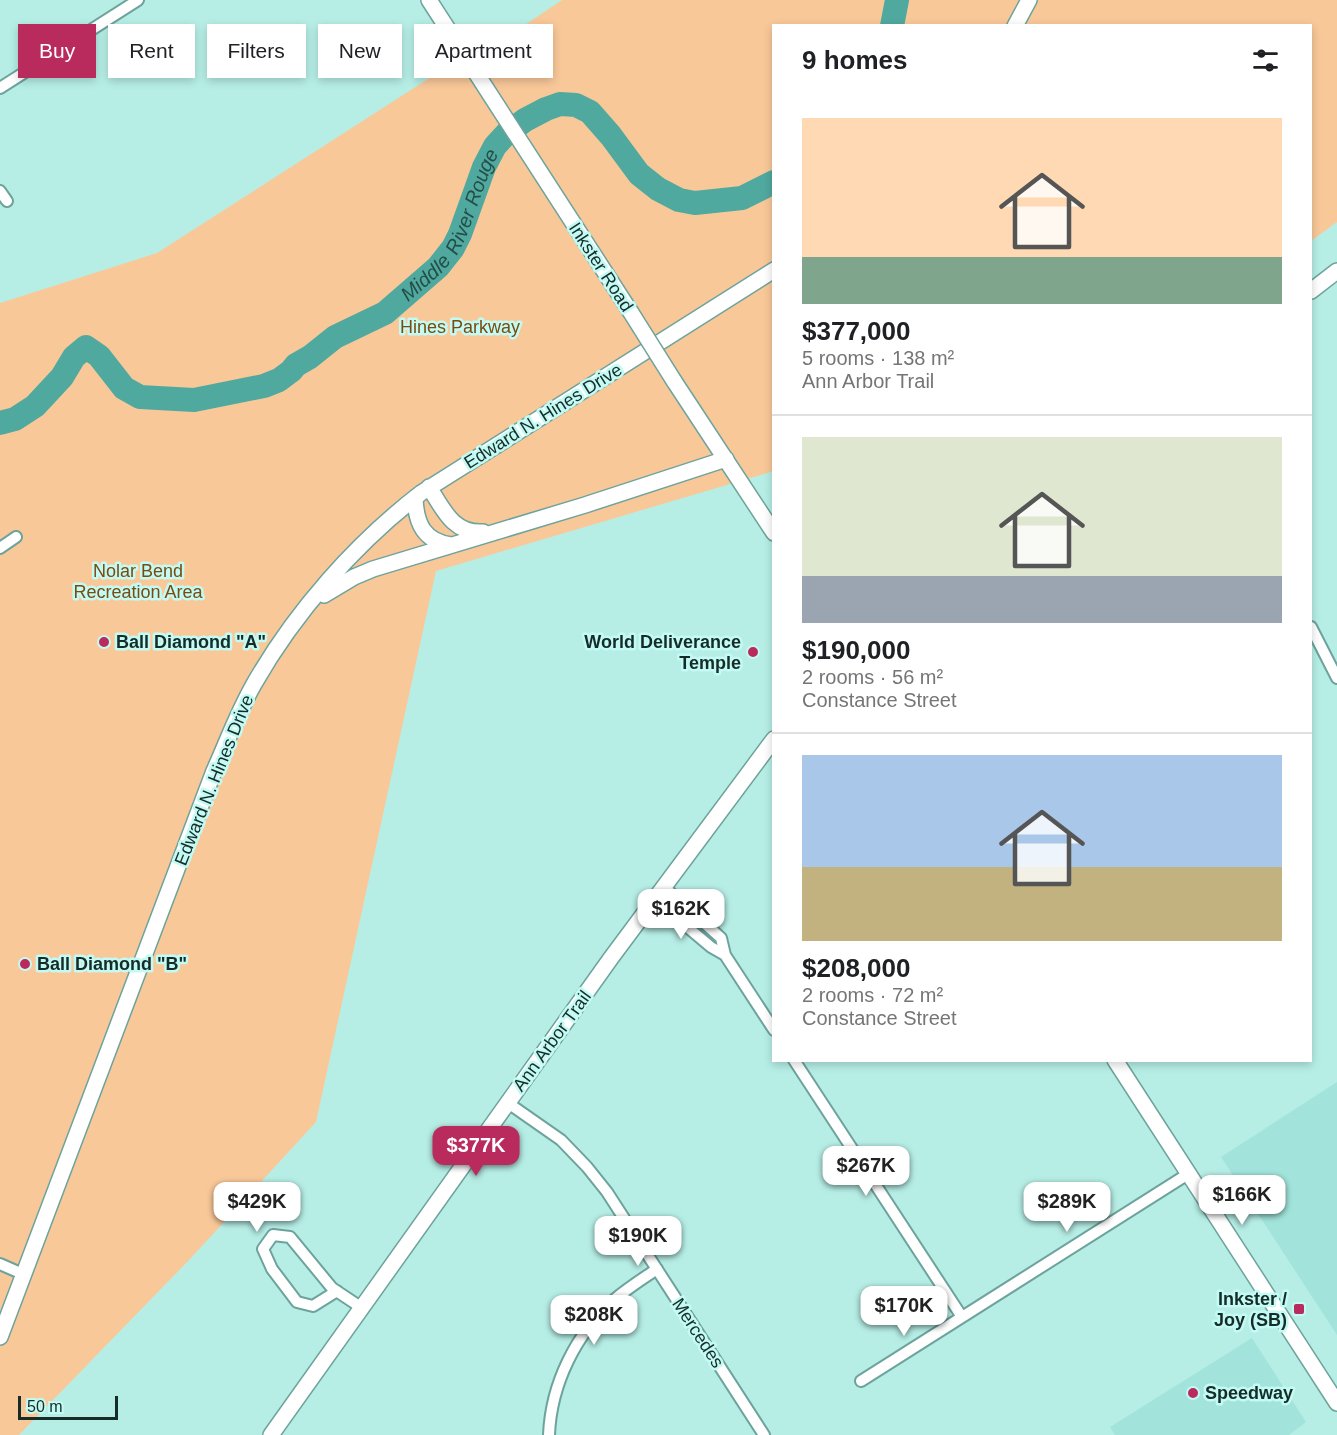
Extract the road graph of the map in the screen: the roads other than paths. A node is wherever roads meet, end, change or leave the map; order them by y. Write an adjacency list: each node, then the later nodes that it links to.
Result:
1 (138, 0): 5 (street)
2 (429, 0): 11 (street, Inkster Road, bridge)
3 (1029, 0): 4 (street)
4 (1016, 24)
5 (0, 88)
6 (0, 191): 7 (street)
7 (7, 201)
8 (772, 271): 12 (street, Edward N. Hines Drive)
9 (1337, 271): 10 (street)
10 (1312, 290)
11 (726, 459): 14 (street, Inkster Road); 15 (street)
12 (429, 487): 13 (street, Edward N. Hines Drive); 15 (street)
13 (415, 498): 17 (street); 19 (street, Edward N. Hines Drive)
14 (772, 530)
15 (497, 531): 17 (street)
16 (16, 537): 18 (street)
17 (452, 545): 19 (street)
18 (0, 548)
19 (295, 622): 33 (street, Edward N. Hines Drive)
20 (1312, 629): 21 (street)
21 (1337, 678)
22 (772, 742): 23 (street, Ann Arbor Trail)
23 (664, 887): 24 (street, Ann Arbor Trail); 25 (street)
24 (655, 900): 25 (street); 29 (street, Ann Arbor Trail)
25 (725, 955): 26 (street)
26 (772, 1027)
27 (795, 1062): 36 (street)
28 (1116, 1062): 30 (street)
29 (508, 1103): 32 (street, Mercedes); 35 (street, Ann Arbor Trail)
30 (1188, 1174): 36 (street); 39 (street)
31 (0, 1264): 33 (street)
32 (657, 1269): 41 (street); 42 (street, Mercedes)
33 (25, 1275): 37 (street, Edward N. Hines Drive)
34 (337, 1291): 34 (street); 35 (street)
35 (363, 1308): 40 (street, Ann Arbor Trail)
36 (962, 1317): 38 (street)
37 (0, 1337)
38 (861, 1381)
39 (1337, 1403)
40 (271, 1435)
41 (549, 1435)
42 (764, 1435)

